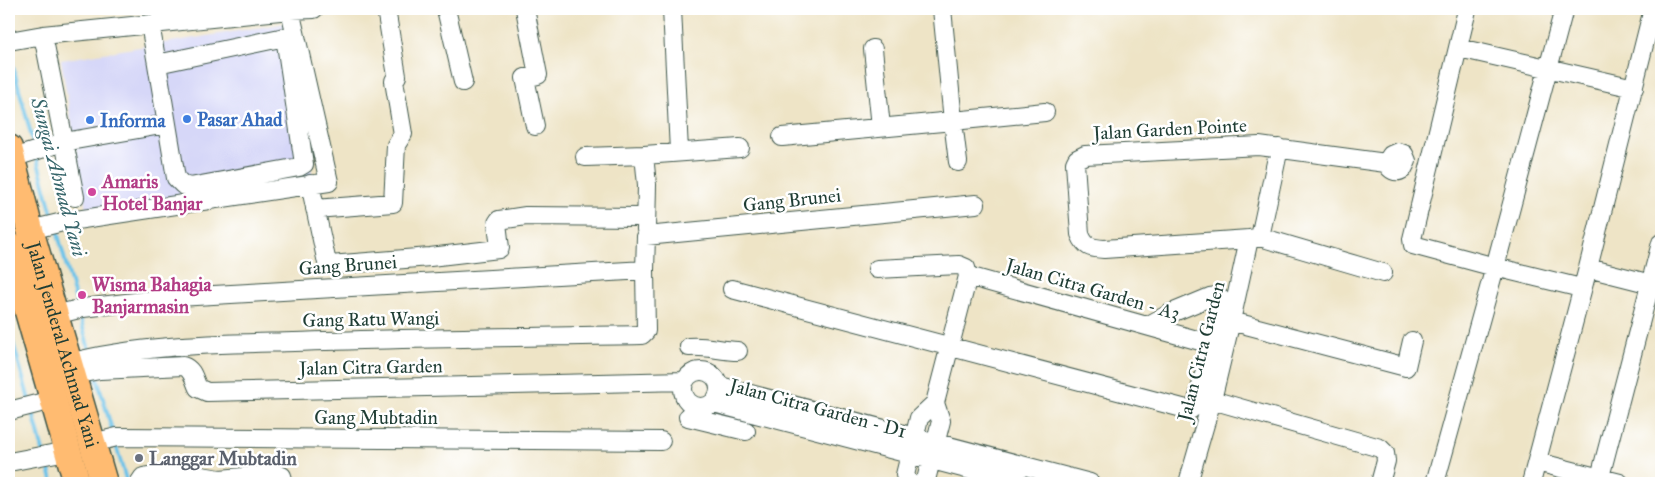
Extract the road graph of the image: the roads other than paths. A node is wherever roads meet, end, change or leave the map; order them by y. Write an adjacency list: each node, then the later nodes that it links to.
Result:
1 (314, 9): 9 (street)
2 (386, 9): 40 (street)
3 (446, 9): 20 (street)
4 (525, 9): 25 (street)
5 (672, 9): 31 (street)
6 (942, 9): 23 (street)
7 (1564, 9): 19 (street)
8 (1653, 9): 21 (street)
9 (286, 10): 11 (street); 14 (street); 37 (street)
10 (1467, 10): 16 (street)
11 (190, 14): 12 (street)
12 (150, 24): 13 (street); 18 (street)
13 (44, 34): 15 (street); 28 (street)
14 (285, 37): 18 (street); 24 (street)
15 (11, 41)
16 (1459, 48): 19 (street); 46 (street)
17 (873, 49): 26 (street)
18 (157, 64): 24 (street)
19 (1547, 68): 21 (street); 46 (street)
20 (463, 82)
21 (1634, 88): 47 (street)
22 (1045, 112): 23 (street)
23 (953, 121): 26 (street); 35 (street)
24 (167, 124): 28 (street)
25 (535, 126)
26 (881, 127): 27 (street)
27 (782, 137)
28 (64, 142): 32 (street); 38 (street)
29 (740, 148): 31 (street)
30 (1279, 148): 36 (street, Jalan Garden Pointe); 44 (street); 44 (street, Jalan Garden Pointe)
31 (679, 151): 33 (street)
32 (23, 152): 42 (highway, Jalan Jenderal Achmad Yani)
33 (644, 155): 34 (street); 43 (street)
34 (585, 157)
35 (958, 162)
36 (1386, 163)
37 (310, 184): 40 (street); 42 (street)
38 (75, 197)
39 (976, 204): 43 (street, Gang Brunei)
40 (316, 209): 41 (street)
41 (640, 217)
42 (38, 230): 55 (highway, Jalan Jenderal Achmad Yani); 66 (highway, Jalan Jenderal Achmad Yani)
43 (646, 237): 49 (street)
44 (1254, 238): 50 (street); 56 (street, Jalan Citra Garden)
45 (1661, 243): 52 (street)
46 (1495, 267): 53 (street); 76 (street)
47 (1588, 268): 52 (street); 53 (street)
48 (877, 269): 51 (street, Jalan Citra Garden - A3)
49 (645, 270): 55 (street, Gang Brunei); 61 (street, Gang Ratu Wangi)
50 (1383, 273)
51 (968, 274): 57 (street, Jalan Citra Garden - A3); 60 (street)
52 (1651, 284): 75 (street)
53 (1582, 288): 74 (street)
54 (732, 289): 60 (street)
55 (69, 311): 61 (highway, Jalan Jenderal Achmad Yani)
56 (1231, 321): 58 (street); 64 (street, Jalan Citra Garden)
57 (1147, 326): 59 (street, Jalan Citra Garden - A3); 59 (street, Jalan Citra Garden)
58 (1412, 341)
59 (1212, 344): 60 (street, Jalan Citra Garden)
60 (950, 347): 65 (street)
61 (86, 366): 62 (street, Jalan Citra Garden); 68 (highway, Jalan Jenderal Achmad Yani)
62 (685, 381): 63 (street); 63 (street)
63 (705, 400): 63 (street); 67 (street); 70 (street)
64 (1212, 400): 85 (street, Jalan Citra Garden); 86 (street)
65 (935, 404): 70 (street); 71 (street)
66 (28, 406): 72 (highway, Jalan Jenderal Achmad Yani)
67 (746, 431)
68 (106, 439): 69 (street, Gang Mubtadin); 78 (highway, Jalan Jenderal Achmad Yani)
69 (661, 441)
70 (912, 446): 71 (street); 81 (street)
71 (933, 451): 82 (street); 83 (street); 84 (street)
72 (50, 454): 73 (street); 77 (highway, Jalan Jenderal Achmad Yani)
73 (9, 462)
74 (1537, 462): 75 (street); 87 (street)
75 (1600, 477): 88 (street)
76 (1438, 482)
77 (77, 483)
78 (104, 483)
79 (139, 483): 80 (street)
80 (284, 483)
81 (909, 483)
82 (922, 483)
83 (1020, 483)
84 (1090, 483)
85 (1188, 483)
86 (1380, 483)
87 (1531, 483)
88 (1620, 483)

